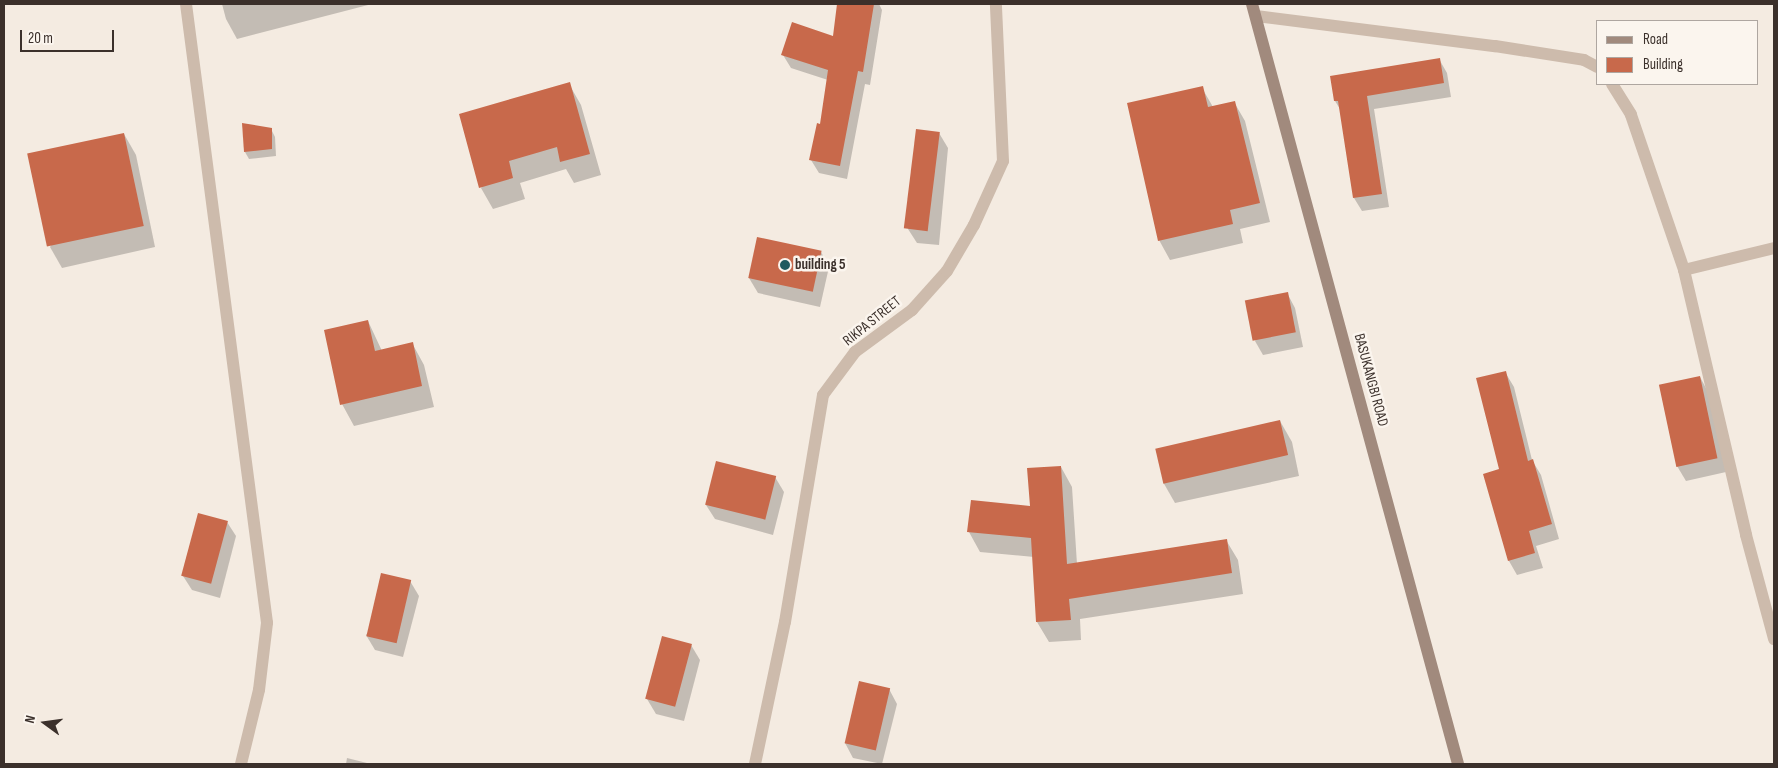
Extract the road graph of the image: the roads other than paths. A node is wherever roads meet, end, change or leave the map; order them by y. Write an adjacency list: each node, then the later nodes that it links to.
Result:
1 (186, 4): 9 (street)
2 (996, 4): 10 (street, RIKPA STREET)
3 (1254, 10): 4 (street); 11 (street, BASUKANGBI ROAD)
4 (1596, 66)
5 (1613, 85): 7 (street)
6 (1774, 248): 7 (street)
7 (1684, 270): 8 (street)
8 (1774, 639)
9 (241, 764)
10 (755, 764)
11 (1458, 764)

